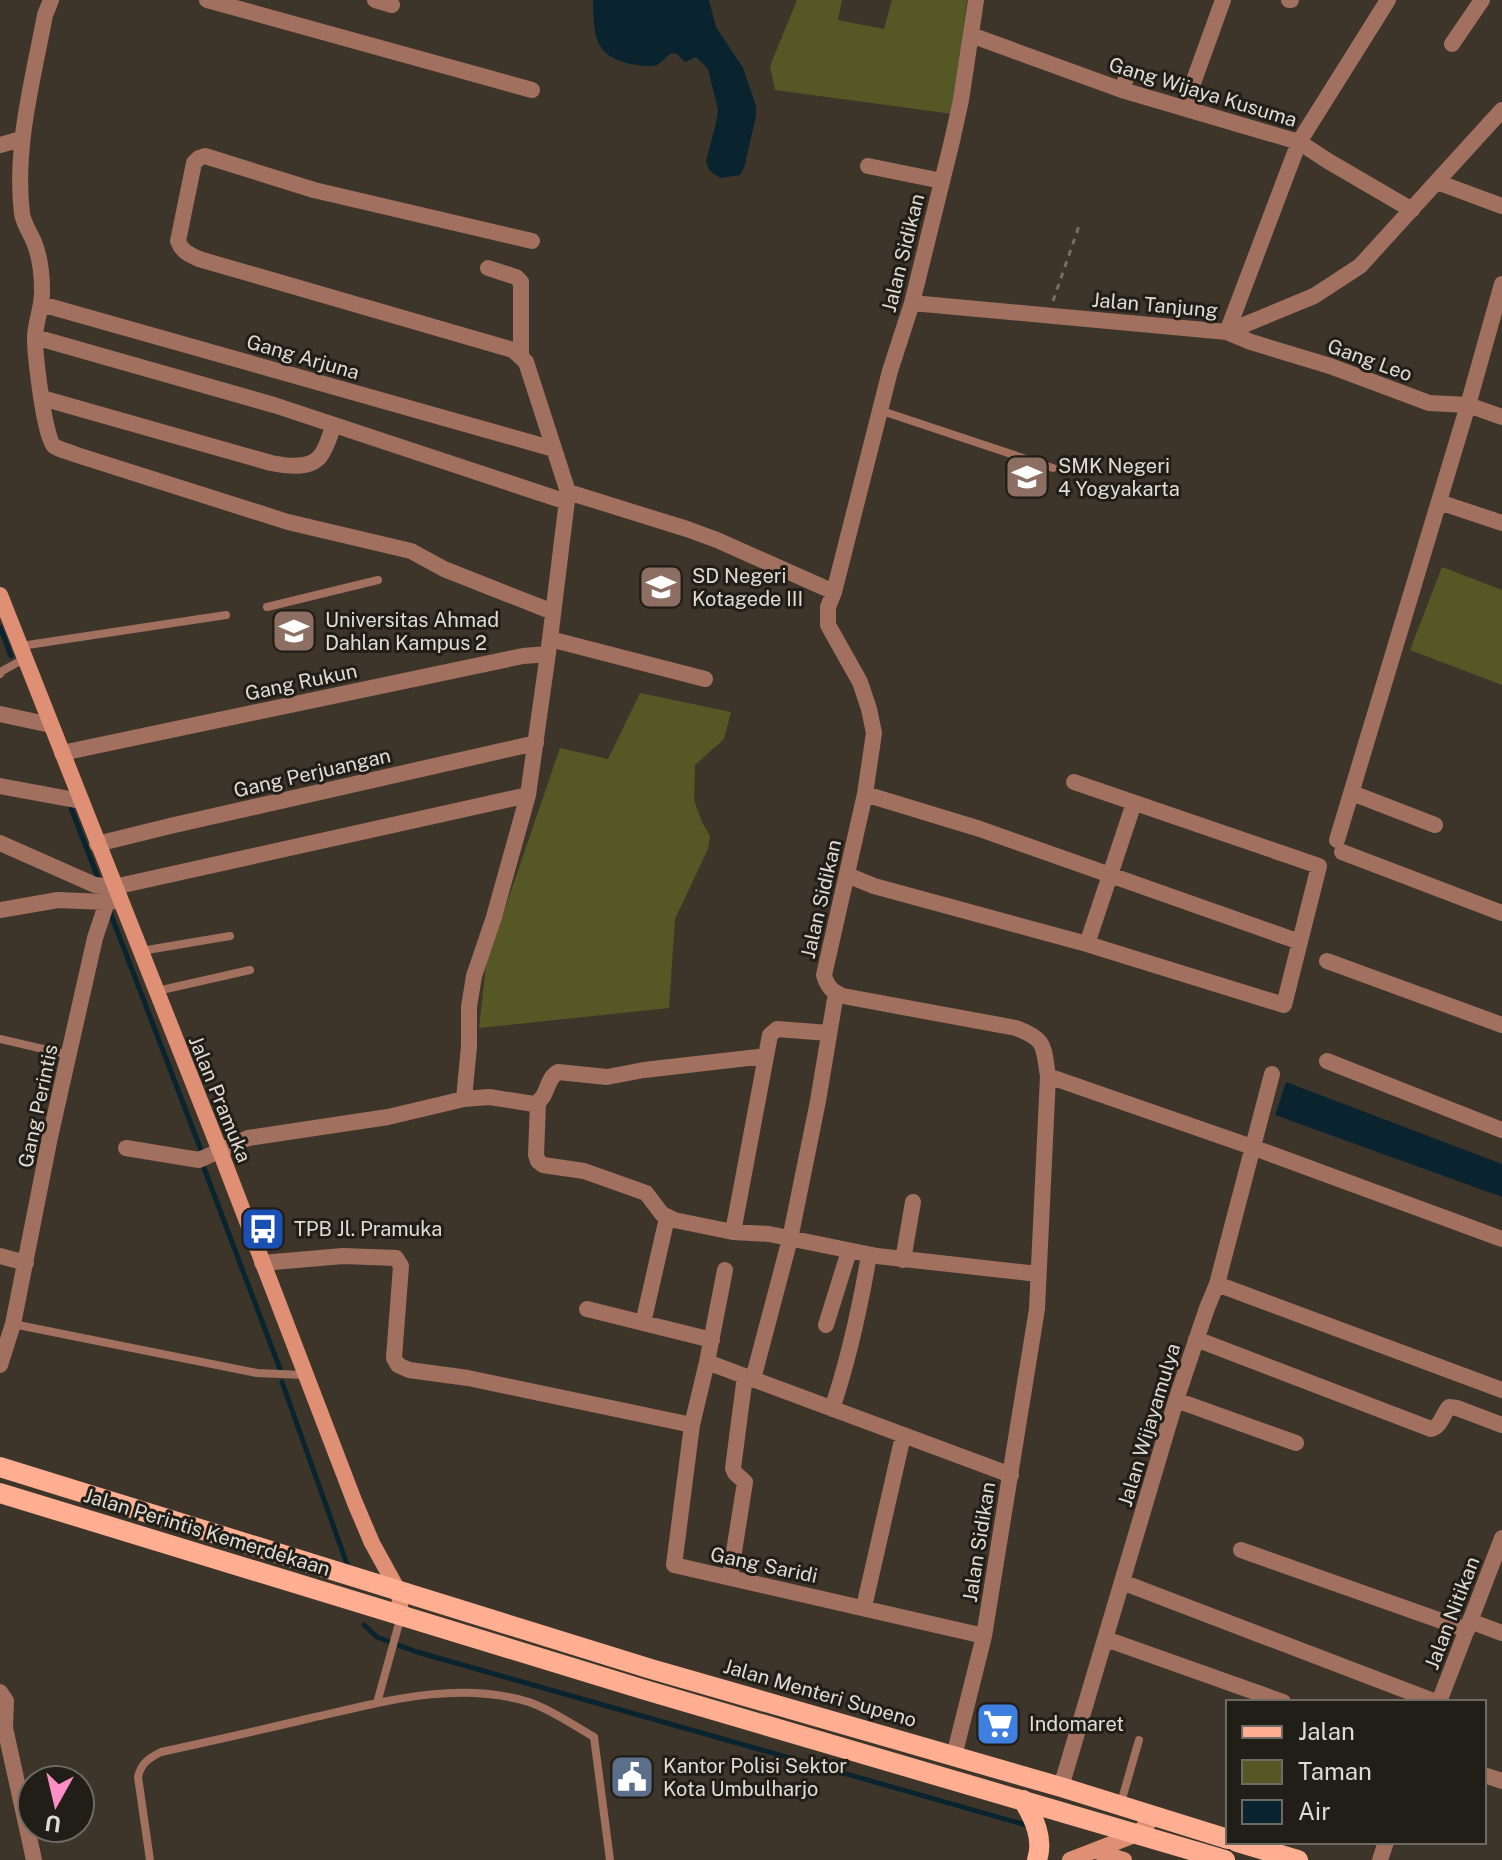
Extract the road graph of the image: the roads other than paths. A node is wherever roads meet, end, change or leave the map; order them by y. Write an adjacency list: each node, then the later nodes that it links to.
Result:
1 (51, 0): 16 (street)
2 (207, 0): 12 (street)
3 (375, 0): 8 (street)
4 (976, 0): 9 (street, Jalan Sidikan)
5 (1223, 0): 14 (street)
6 (1388, 0): 17 (street)
7 (1482, 0): 10 (street)
8 (392, 5)
9 (971, 35): 13 (street, Gang Wijaya Kusuma); 20 (street, Jalan Sidikan)
10 (1452, 44)
11 (1128, 72): 13 (street)
12 (532, 90)
13 (1122, 90): 14 (street, Gang Wijaya Kusuma)
14 (1184, 108): 17 (street, Gang Wijaya Kusuma)
15 (1502, 110): 21 (street, Jalan Tanjung)
16 (21, 139): 18 (street); 28 (street)
17 (1299, 142): 23 (street, Gang Wijaya Kusuma); 30 (street)
18 (0, 145)
19 (868, 166): 20 (street)
20 (942, 181): 27 (street, Jalan Sidikan)
21 (1437, 182): 22 (street); 23 (street, Jalan Tanjung)
22 (1502, 206)
23 (1412, 210): 30 (street, Jalan Tanjung)
24 (532, 241): 32 (street)
25 (488, 268): 32 (street)
26 (1502, 284): 29 (street)
27 (912, 303): 30 (street, Jalan Tanjung); 35 (street, Jalan Sidikan)
28 (41, 304): 31 (street); 38 (street, Gang Arjuna)
29 (1498, 309): 34 (street)
30 (1227, 332): 34 (street, Gang Leo)
31 (35, 337): 33 (street); 37 (street)
32 (521, 356): 38 (street)
33 (42, 398): 37 (street); 47 (street)
34 (1468, 405): 36 (street, Gang Leo); 41 (street)
35 (879, 410): 39 (lane); 44 (street, Jalan Sidikan)
36 (1502, 417)
37 (334, 425): 40 (street)
38 (554, 449): 40 (street)
39 (1053, 468)
40 (568, 497): 44 (street); 47 (street)
41 (1439, 502): 42 (street); 59 (street)
42 (1502, 523)
43 (378, 580): 46 (lane)
44 (834, 592): 60 (street, Jalan Sidikan)
45 (0, 595): 50 (main road, Jalan Pramuka)
46 (267, 607)
47 (553, 612): 49 (street)
48 (226, 615): 50 (lane)
49 (549, 646): 52 (street); 55 (street); 56 (street, Gang Rukun)
50 (23, 652): 51 (lane); 54 (main road, Jalan Pramuka)
51 (0, 674)
52 (705, 679)
53 (0, 714): 54 (street)
54 (51, 725): 56 (main road, Jalan Pramuka)
55 (536, 743): 61 (street); 66 (street, Gang Perjuangan)
56 (62, 753): 62 (main road, Jalan Pramuka)
57 (1074, 782): 63 (street)
58 (0, 786): 62 (street)
59 (1352, 793): 64 (street); 71 (street)
60 (865, 794): 67 (street, Jalan Sidikan); 68 (street)
61 (528, 795): 69 (street); 88 (street)
62 (81, 801): 66 (main road, Jalan Pramuka)
63 (1134, 803): 68 (street); 73 (street)
64 (1435, 825)
65 (0, 843): 69 (street)
66 (97, 844): 69 (main road, Jalan Pramuka)
67 (847, 875): 74 (street); 79 (street, Jalan Sidikan)
68 (1110, 875): 73 (street); 74 (street)
69 (107, 895): 70 (street); 75 (main road, Jalan Pramuka); 83 (street, Gang Perintis)
70 (0, 910)
71 (1502, 913)
72 (230, 936): 75 (lane)
73 (1300, 942): 74 (street)
74 (1087, 944)
75 (140, 951): 78 (main road, Jalan Pramuka)
76 (1327, 961): 80 (street)
77 (250, 970): 78 (lane)
78 (155, 991): 93 (main road, Jalan Pramuka)
79 (836, 993): 81 (street); 87 (street, Jalan Sidikan)
80 (1502, 1025)
81 (829, 1033): 84 (street); 97 (street)
82 (0, 1039): 83 (lane)
83 (70, 1055): 103 (street, Gang Perintis)
84 (766, 1056): 89 (street); 96 (street)
85 (1327, 1061): 90 (street)
86 (1272, 1074): 91 (street, Jalan Wijayamulya)
87 (1048, 1076): 91 (street); 106 (street, Jalan Sidikan)
88 (464, 1099): 89 (street); 93 (street)
89 (538, 1103): 95 (street)
90 (1502, 1130)
91 (1252, 1147): 98 (street); 107 (street, Jalan Wijayamulya)
92 (126, 1148): 93 (street)
93 (220, 1151): 104 (main road, Jalan Pramuka)
94 (913, 1202): 102 (street)
95 (667, 1218): 96 (street); 109 (street)
96 (733, 1232): 97 (street)
97 (790, 1239): 99 (street); 117 (street)
98 (1502, 1239)
99 (849, 1251): 100 (street); 111 (street)
100 (869, 1255): 102 (street); 120 (street)
101 (0, 1256): 103 (street)
102 (903, 1260): 106 (street)
103 (26, 1263): 110 (street, Gang Perintis)
104 (262, 1263): 116 (main road, Jalan Pramuka); 121 (street)
105 (725, 1270): 113 (street)
106 (1038, 1274): 126 (street, Jalan Sidikan)
107 (1217, 1284): 112 (street, Jalan Wijayamulya); 118 (street)
108 (587, 1309): 109 (street)
109 (643, 1323): 113 (street)
110 (13, 1324): 115 (street, Gang Perintis); 116 (lane)
111 (826, 1325)
112 (1196, 1339): 119 (street, Jalan Wijayamulya); 122 (street)
113 (712, 1340): 114 (street)
114 (707, 1362): 117 (street); 121 (street)
115 (0, 1365)
116 (304, 1375): 132 (main road, Jalan Pramuka)
117 (749, 1378): 120 (street); 130 (street)
118 (1502, 1390)
119 (1176, 1400): 124 (street); 131 (street, Jalan Wijayamulya)
120 (832, 1409): 123 (street)
121 (692, 1425): 130 (street, Gang Saridi)
122 (1502, 1425)
123 (903, 1436): 126 (street); 133 (street)
124 (1296, 1443)
125 (0, 1467): 132 (main road, Jalan Perintis Kemerdekaan)
126 (1011, 1475): 137 (street, Jalan Sidikan)
127 (0, 1493): 135 (main road, Jalan Perintis Kemerdekaan)
128 (1502, 1538): 134 (street, Jalan Nitikan)
129 (1241, 1550): 134 (street)
130 (730, 1577): 133 (street, Gang Saridi)
131 (1122, 1582): 138 (street, Jalan Wijayamulya); 143 (street)
132 (399, 1592): 135 (main road, Jalan Pramuka); 139 (main road, Jalan Menteri Supeno)
133 (864, 1607): 137 (street, Gang Saridi)
134 (1469, 1625): 136 (street); 144 (street, Jalan Nitikan)
135 (398, 1626): 140 (main road); 145 (lane)
136 (1502, 1633)
137 (984, 1636): 148 (street, Jalan Sidikan)
138 (1106, 1639): 142 (street); 149 (street, Jalan Wijayamulya)
139 (651, 1669): 140 (main road); 148 (main road, Jalan Menteri Supeno)
140 (645, 1690): 150 (main road)
141 (0, 1692): 146 (street)
142 (1277, 1700)
143 (1433, 1700)
144 (1439, 1700)
145 (377, 1703): 162 (lane); 163 (lane)
146 (2, 1730): 161 (street)
147 (1139, 1740): 151 (lane)
148 (954, 1756): 149 (main road, Jalan Menteri Supeno)
149 (1061, 1787): 151 (main road, Jalan Menteri Supeno)
150 (1023, 1800): 155 (main road); 164 (main road)
151 (1119, 1806): 152 (main road, Jalan Menteri Supeno)
152 (1154, 1817): 153 (main road, Jalan Menteri Supeno); 155 (main road)
153 (1184, 1826): 154 (main road, Jalan Menteri Supeno); 159 (main road)
154 (1206, 1833): 156 (main road, Jalan Menteri Supeno); 160 (main road)
155 (1137, 1834): 158 (main road); 159 (main road)
156 (1226, 1838)
157 (1244, 1844): 167 (main road)
158 (1096, 1851): 165 (main road); 166 (main road)
159 (1183, 1854): 160 (main road)
160 (1212, 1858)
161 (34, 1860)
162 (150, 1860)
163 (610, 1860)
164 (1037, 1860)
165 (1070, 1860)
166 (1124, 1860)
167 (1298, 1860)

